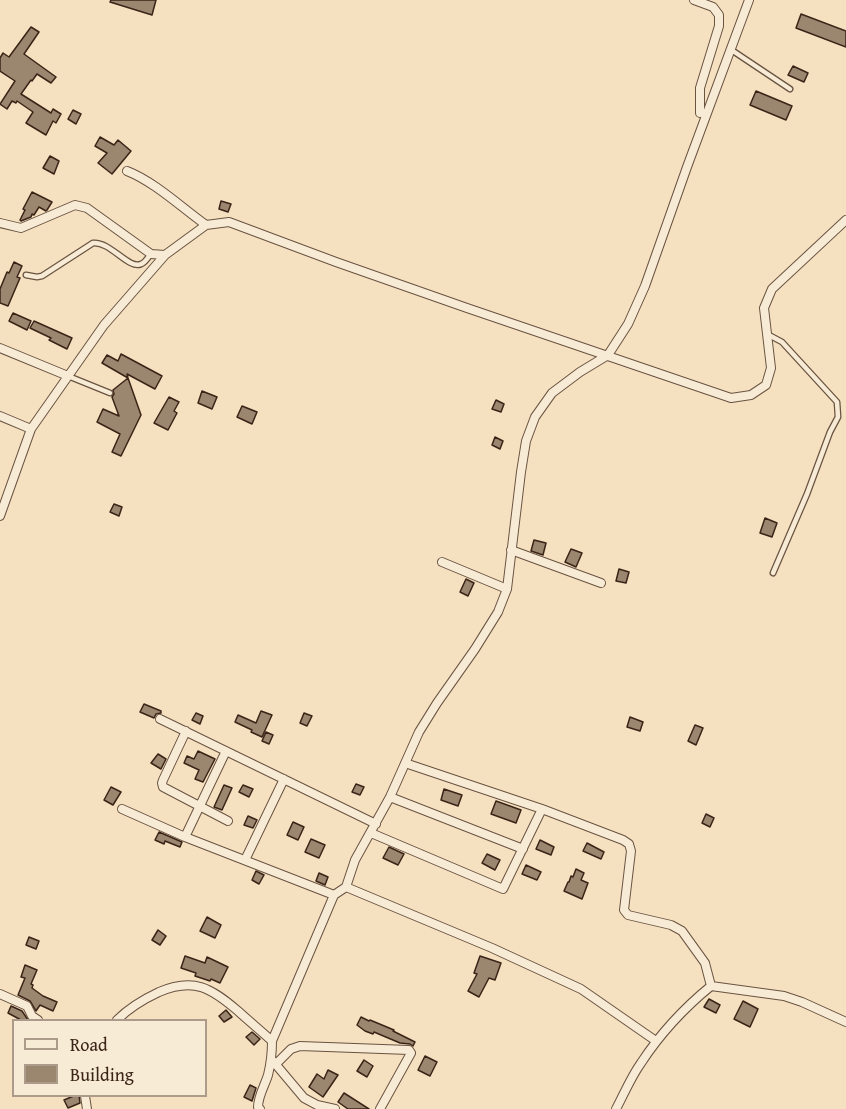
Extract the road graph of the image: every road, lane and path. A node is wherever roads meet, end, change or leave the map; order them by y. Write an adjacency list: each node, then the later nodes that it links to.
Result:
1 (694, 0): 5 (street)
2 (748, 0): 3 (street)
3 (730, 49): 4 (lane); 15 (street)
4 (790, 89)
5 (700, 113)
6 (128, 171): 9 (street)
7 (846, 220): 13 (street)
8 (0, 223): 10 (street)
9 (206, 225): 11 (street); 15 (street)
10 (151, 254): 11 (street); 12 (lane)
11 (165, 255): 16 (street)
12 (26, 274)
13 (767, 334): 15 (street); 23 (lane)
14 (0, 348): 16 (street)
15 (608, 355): 21 (street)
16 (68, 376): 17 (lane); 19 (street)
17 (110, 393)
18 (0, 416): 19 (street)
19 (31, 429): 20 (street)
20 (0, 516)
21 (511, 550): 24 (street); 25 (street)
22 (442, 562): 25 (street)
23 (773, 573)
24 (601, 583)
25 (507, 590): 29 (street)
26 (160, 719): 27 (street)
27 (186, 731): 28 (street); 32 (street)
28 (226, 751): 30 (street); 32 (street)
29 (405, 763): 31 (street); 34 (street)
30 (284, 779): 36 (street); 40 (street)
31 (390, 797): 36 (street); 39 (street)
32 (200, 806): 35 (street); 38 (street)
33 (122, 809): 38 (street)
34 (542, 809): 39 (street); 43 (street)
35 (228, 820)
36 (376, 824): 37 (street)
37 (371, 833): 39 (street); 41 (street)
38 (185, 837): 40 (street)
39 (523, 849)
40 (245, 860): 42 (street)
41 (346, 887): 42 (street); 49 (street)
42 (334, 895): 48 (street)
43 (711, 986): 47 (street); 49 (street)
44 (0, 994): 45 (street)
45 (36, 1019)
46 (118, 1019): 48 (street)
47 (846, 1022)
48 (272, 1041): 50 (street)
49 (656, 1041): 54 (street)
50 (274, 1062): 51 (street); 52 (street); 53 (street)
51 (260, 1109)
52 (335, 1109)
53 (380, 1109)
54 (616, 1109)

